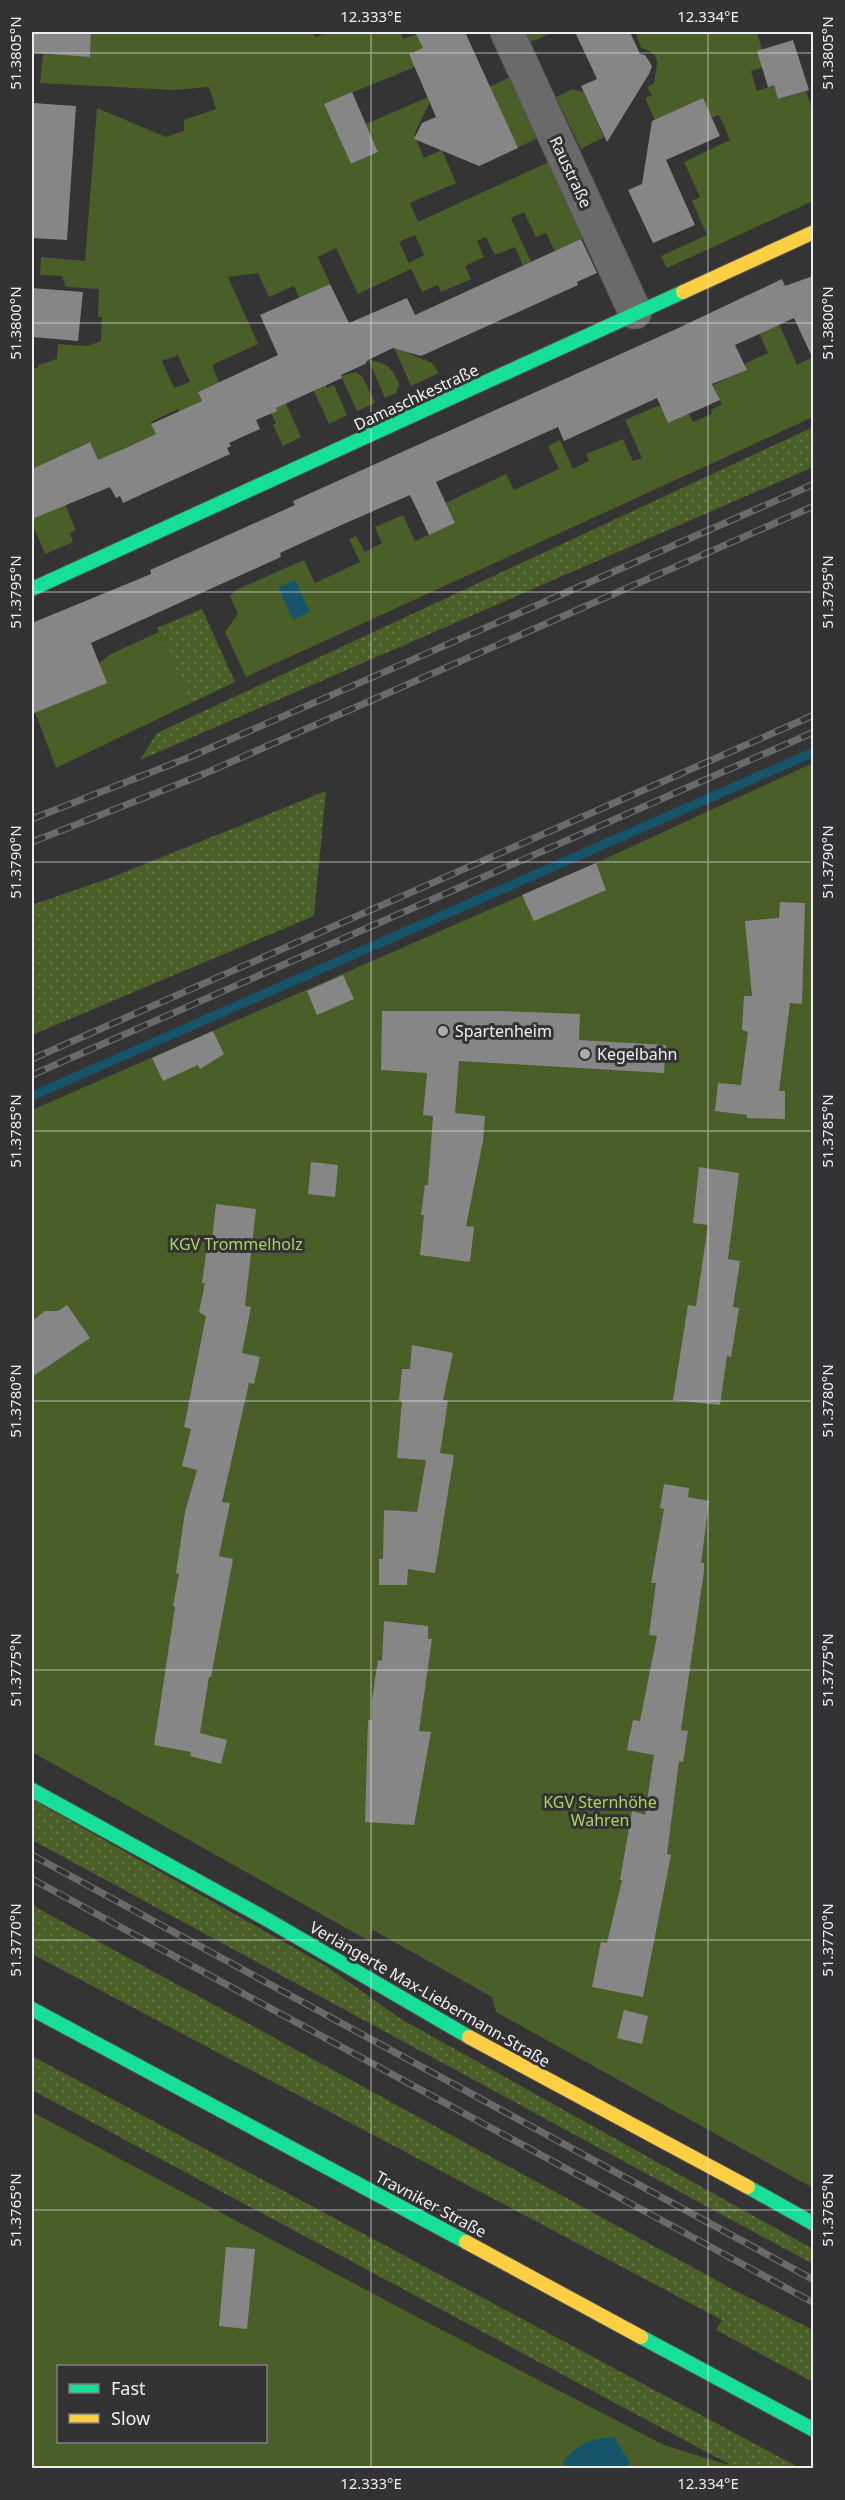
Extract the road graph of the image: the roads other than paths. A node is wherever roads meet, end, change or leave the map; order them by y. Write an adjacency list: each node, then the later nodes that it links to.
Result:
1 (507, 32): 3 (street, Raustraße)
2 (813, 232): 3 (street, Damaschkestraße)
3 (635, 312): 4 (street, Damaschkestraße)
4 (32, 589)
5 (32, 1790): 7 (street, Verlängerte Max-Liebermann-Straße)
6 (32, 2009): 8 (street, Travniker Straße)
7 (813, 2224)
8 (813, 2430)

